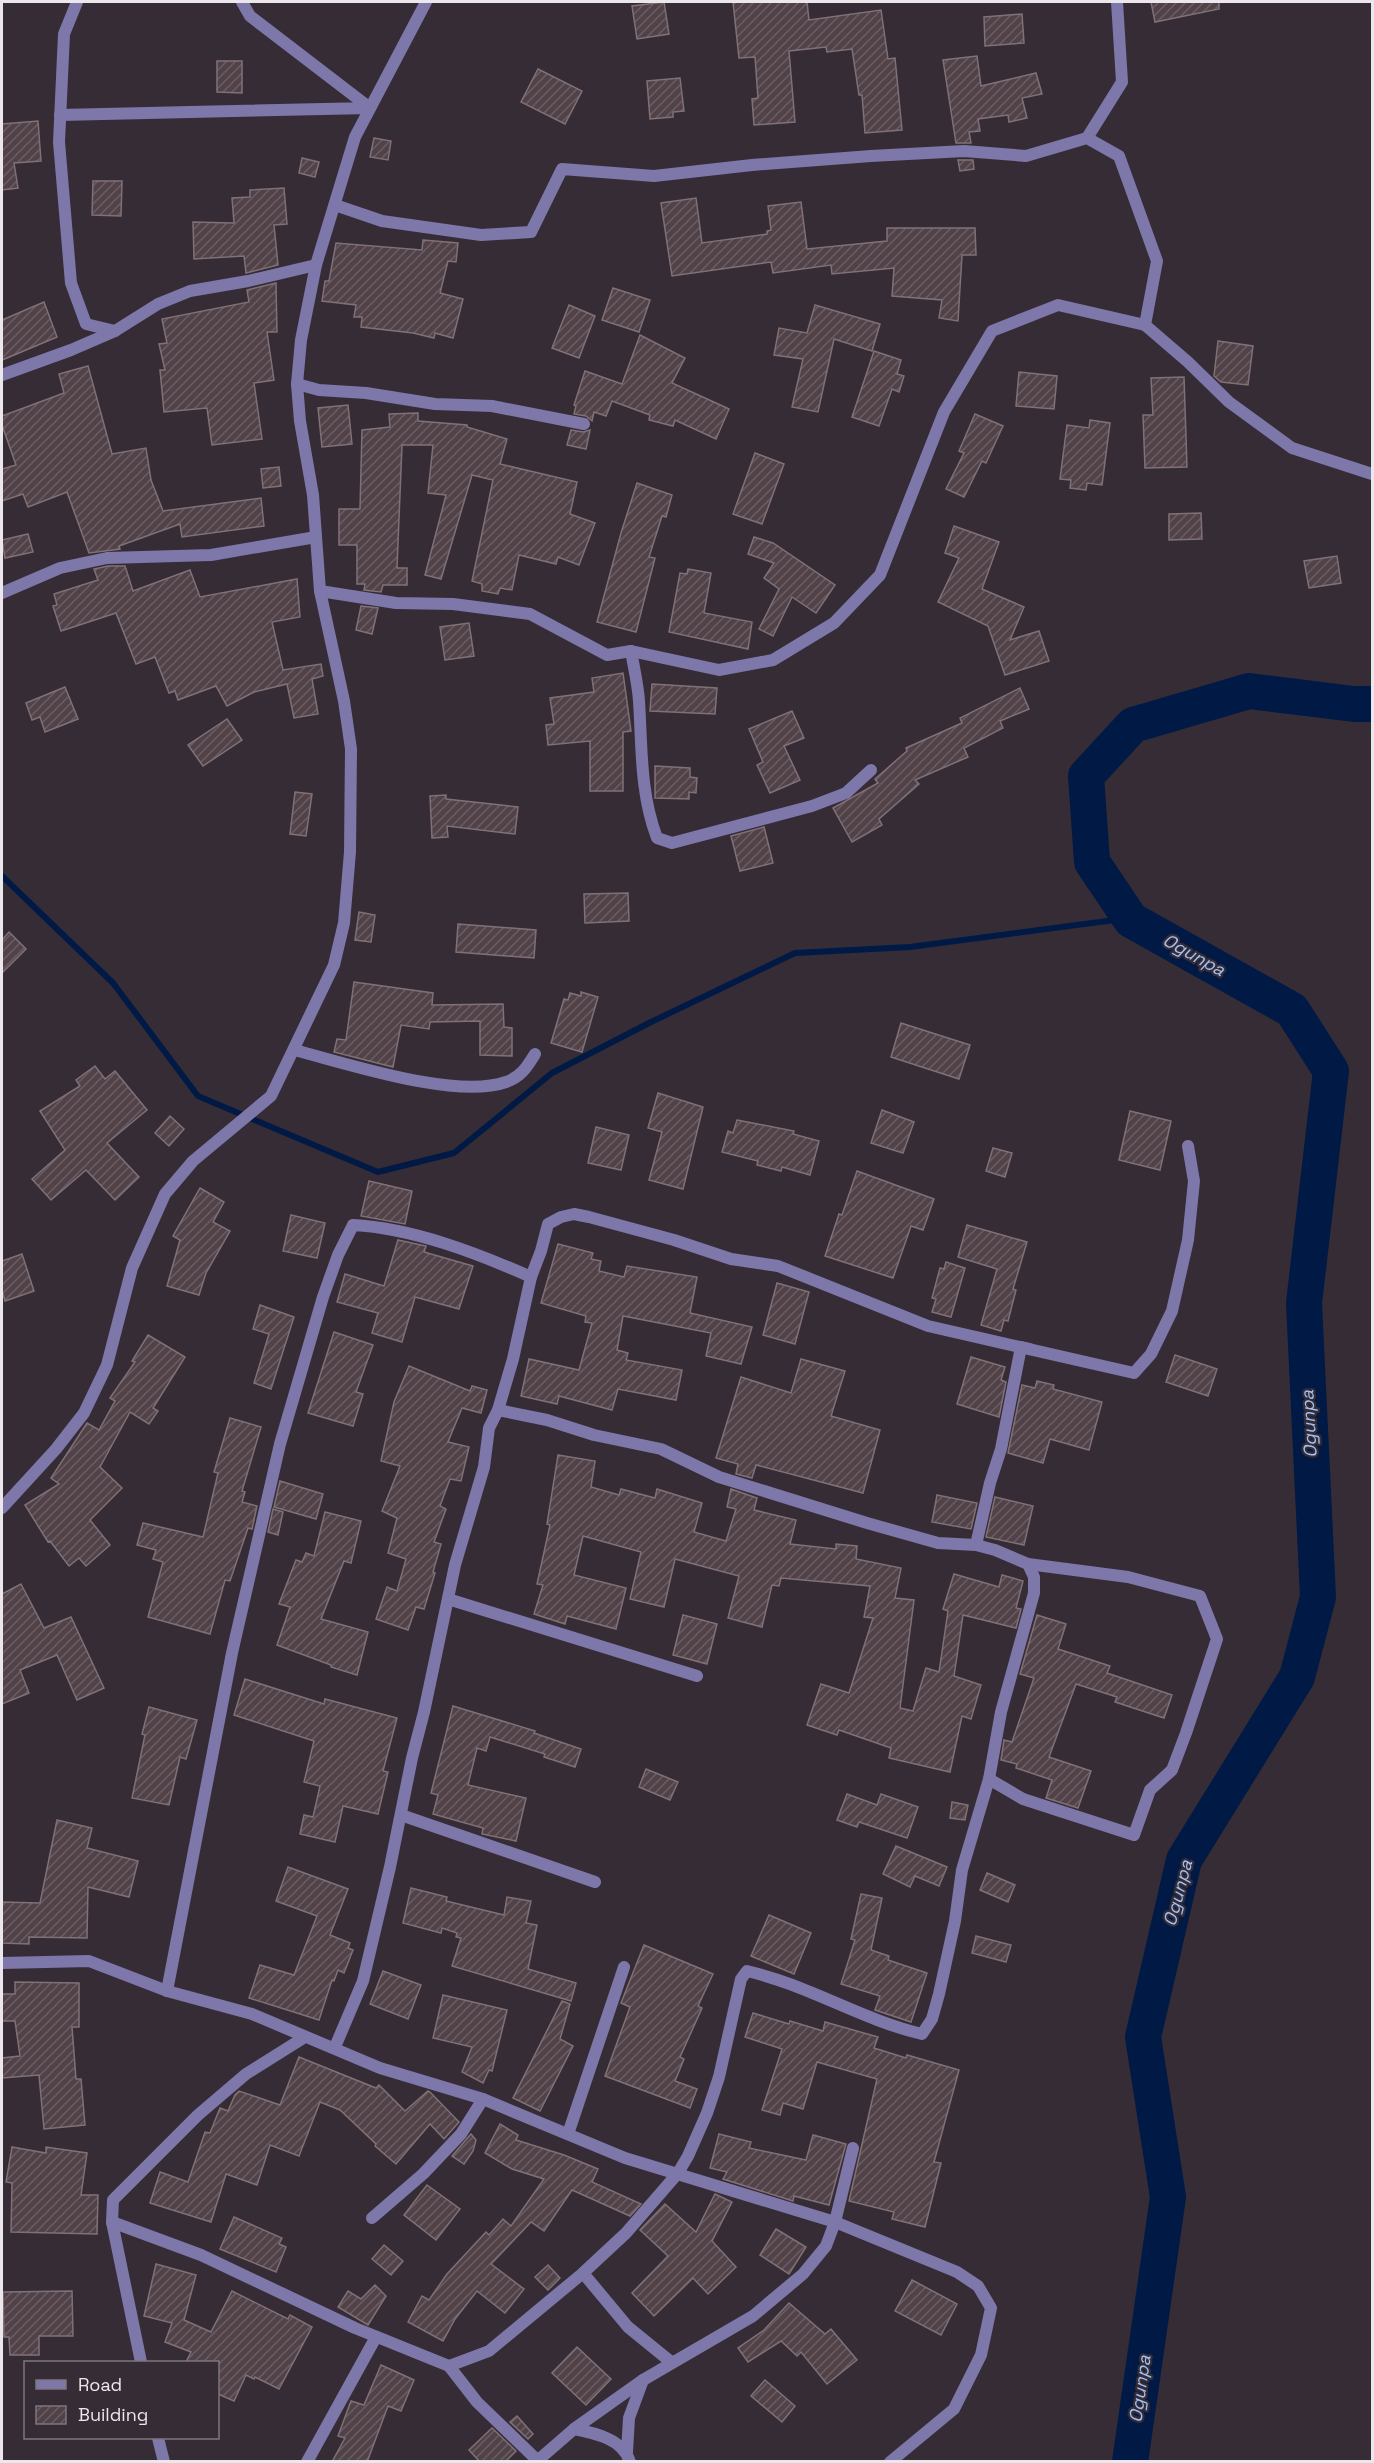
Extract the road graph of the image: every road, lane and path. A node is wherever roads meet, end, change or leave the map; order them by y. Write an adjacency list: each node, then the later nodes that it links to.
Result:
1 (77, 2): 6 (street)
2 (242, 2): 5 (street)
3 (426, 2): 5 (street)
4 (1117, 2): 7 (street)
5 (370, 108): 6 (street); 8 (street)
6 (60, 115): 11 (street)
7 (1087, 138): 8 (street); 10 (street)
8 (335, 205): 9 (street)
9 (316, 265): 11 (street); 13 (street)
10 (1145, 326): 15 (street); 19 (street)
11 (115, 331): 12 (street)
12 (2, 375)
13 (297, 384): 14 (street); 16 (street)
14 (584, 424)
15 (1372, 474)
16 (316, 537): 17 (street); 18 (street)
17 (320, 591): 19 (street); 21 (street)
18 (2, 593)
19 (631, 651): 20 (street)
20 (871, 770)
21 (294, 1050): 22 (street); 27 (street)
22 (535, 1054)
23 (1188, 1146): 25 (street)
24 (531, 1277): 25 (street); 26 (street); 37 (street)
25 (1134, 1373): 28 (street)
26 (498, 1410): 28 (street); 30 (street)
27 (2, 1508)
28 (976, 1545): 29 (street)
29 (1028, 1564): 32 (street); 32 (street)
30 (448, 1599): 31 (street); 33 (street)
31 (697, 1676)
32 (989, 1779): 43 (street)
33 (401, 1815): 34 (street); 39 (street)
34 (595, 1882)
35 (2, 1963): 37 (street)
36 (624, 1967): 41 (street)
37 (166, 1991): 38 (street)
38 (305, 2037): 39 (street); 45 (street)
39 (335, 2047): 40 (street)
40 (483, 2099): 41 (street); 44 (street)
41 (568, 2134): 43 (street)
42 (853, 2148): 46 (street)
43 (678, 2173): 46 (street); 47 (street)
44 (372, 2218)
45 (112, 2222): 48 (street); 49 (street)
46 (835, 2223): 50 (street); 59 (street)
47 (583, 2274): 50 (street); 51 (street)
48 (376, 2337): 51 (street); 58 (street)
49 (141, 2361)
50 (671, 2362): 52 (street)
51 (449, 2366): 56 (street)
52 (643, 2380): 53 (street); 55 (street)
53 (574, 2429): 55 (street); 56 (street)
54 (158, 2439): 57 (street)
55 (629, 2457)
56 (536, 2461)
57 (164, 2462)
58 (307, 2462)
59 (890, 2462)

